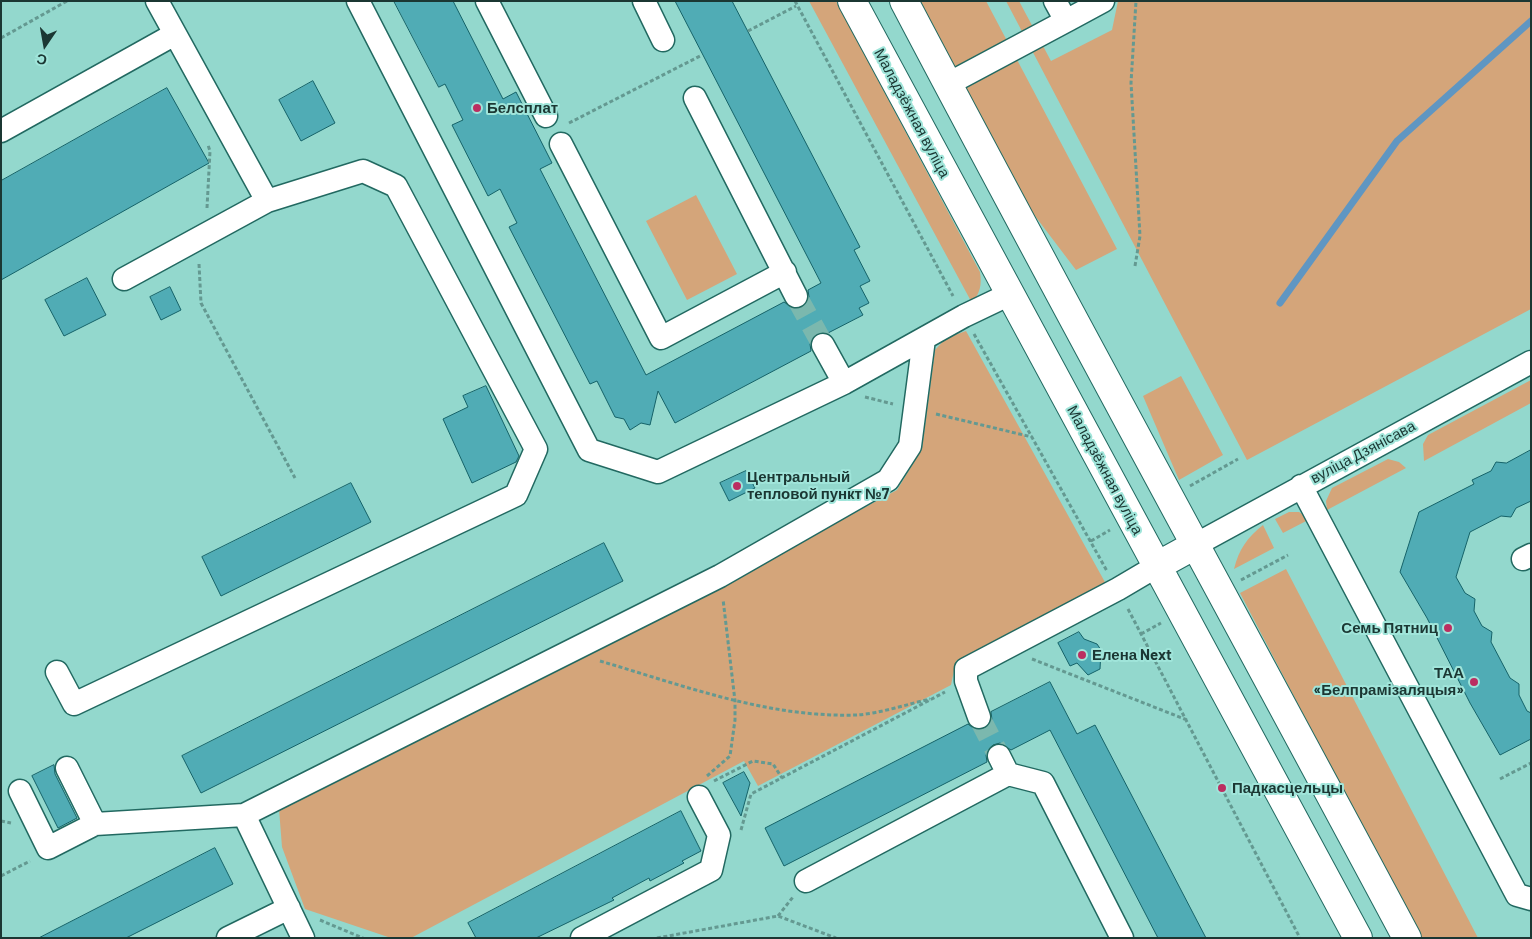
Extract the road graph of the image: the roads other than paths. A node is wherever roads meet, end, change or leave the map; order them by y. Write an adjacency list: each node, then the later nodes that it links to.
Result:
1 (157, 1): 10 (street)
2 (358, 1): 24 (street)
3 (487, 1): 16 (street)
4 (644, 1): 11 (street)
5 (852, 1): 19 (main road, Маладзёжная вуліца)
6 (904, 1): 12 (main road)
7 (1055, 1): 9 (street)
8 (1103, 1): 9 (street)
9 (1066, 21): 12 (street)
10 (175, 34): 14 (street); 15 (street)
11 (663, 40)
12 (948, 84): 17 (main road)
13 (695, 98): 16 (street)
14 (1, 131)
15 (267, 201): 18 (street); 28 (street)
16 (785, 272): 20 (street)
17 (1048, 274): 19 (main road); 26 (main road)
18 (124, 279)
19 (1010, 294): 21 (street); 27 (main road, Маладзёжная вуліца)
20 (796, 296)
21 (924, 340): 24 (street); 33 (street)
22 (823, 345): 24 (street)
23 (1531, 362): 25 (street, вуліца Дзянісава)
24 (844, 383)
25 (1301, 486): 26 (street, вуліца Дзянісава); 36 (street)
26 (1196, 544): 27 (main road); 43 (main road)
27 (1157, 566): 29 (street); 42 (main road, Маладзёжная вуліца)
28 (57, 672)
29 (979, 718)
30 (67, 768): 34 (street)
31 (20, 791): 34 (street)
32 (700, 792): 40 (street)
33 (244, 815): 34 (street); 37 (street)
34 (95, 824)
35 (806, 881): 41 (street)
36 (1531, 899)
37 (289, 908): 38 (street); 39 (street)
38 (228, 938)
39 (303, 938)
40 (582, 938)
41 (1122, 938)
42 (1358, 938)
43 (1407, 938)

